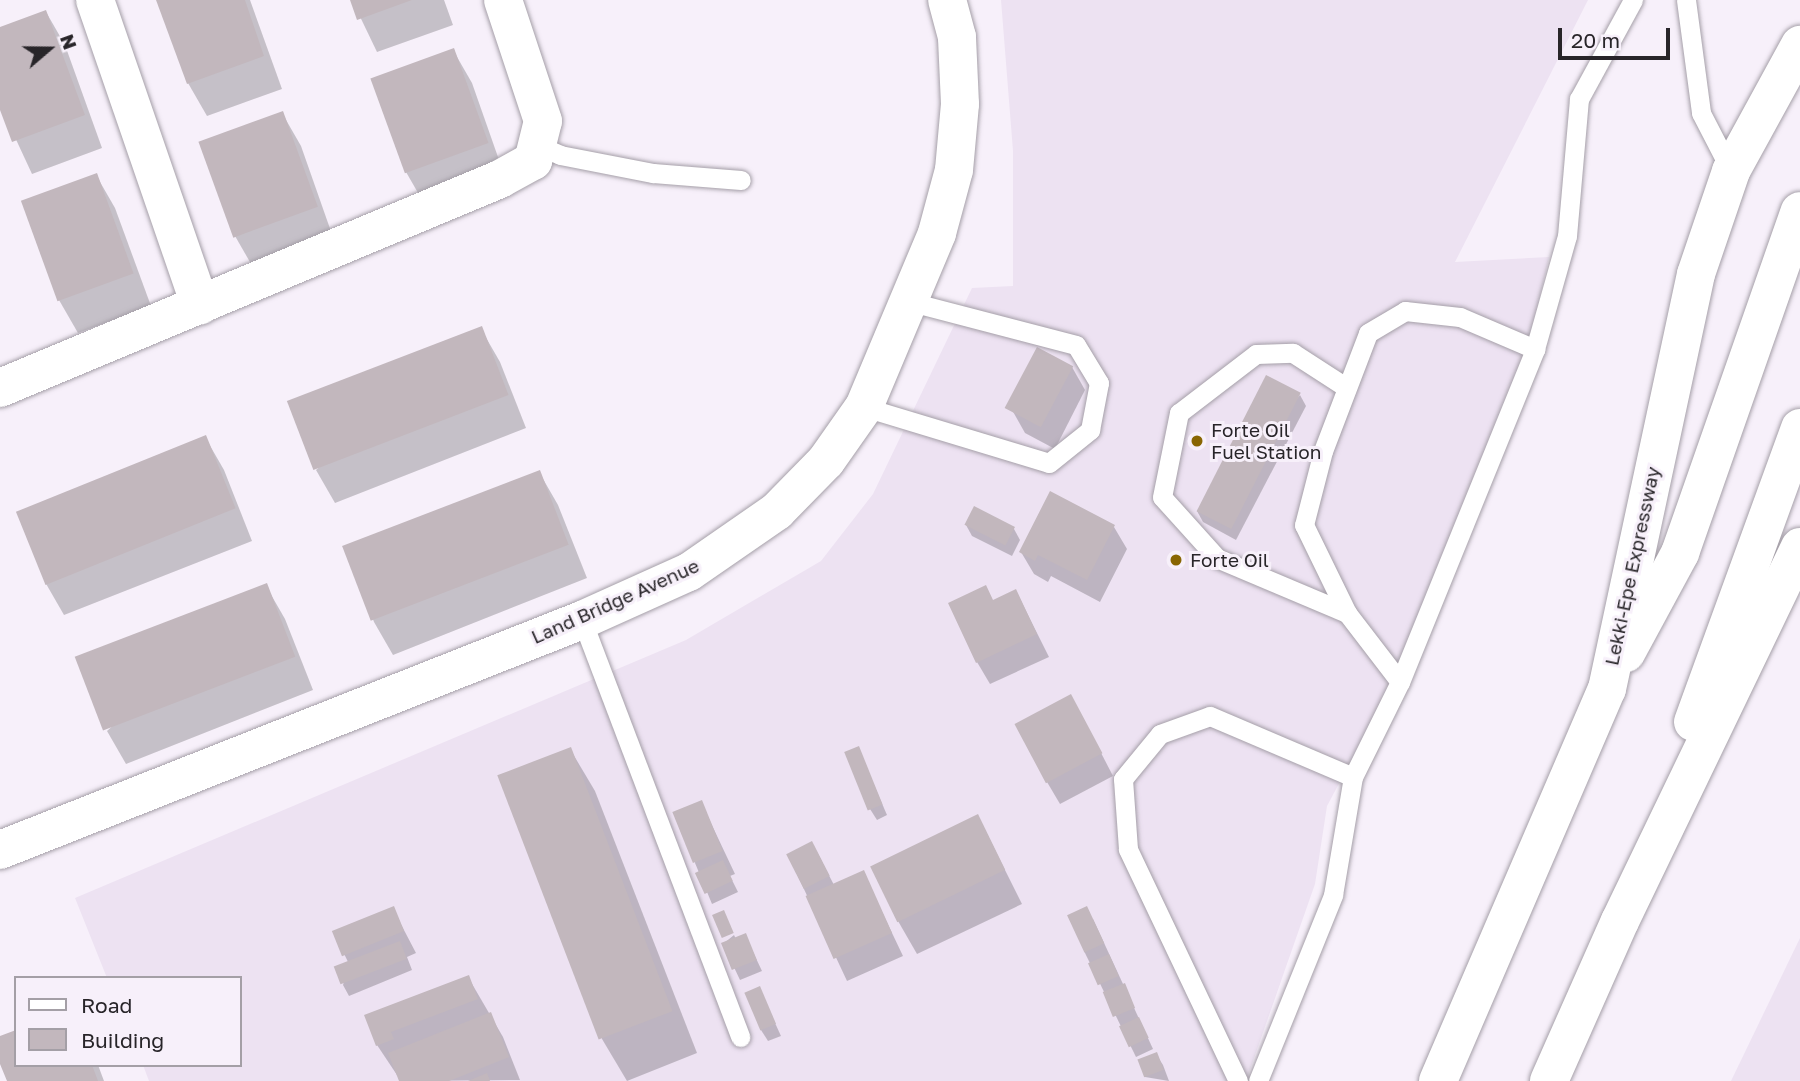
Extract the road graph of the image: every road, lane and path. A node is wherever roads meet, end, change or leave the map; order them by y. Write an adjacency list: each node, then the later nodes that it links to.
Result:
1 (95, 0): 12 (main road)
2 (503, 0): 7 (main road)
3 (947, 0): 11 (main road, Land Bridge Avenue)
4 (1633, 0): 13 (lane)
5 (1686, 0): 8 (lane)
6 (1800, 45): 8 (main road, Lekki-Epe Expressway)
7 (537, 145): 9 (lane); 12 (main road)
8 (1731, 171): 22 (main road, Lekki-Epe Expressway)
9 (741, 180)
10 (1800, 211): 22 (main road)
11 (911, 302): 16 (main road, Land Bridge Avenue); 16 (lane)
12 (200, 305): 14 (main road)
13 (1535, 349): 15 (lane); 21 (lane)
14 (0, 388)
15 (1347, 388): 19 (lane); 19 (lane)
16 (864, 407): 20 (main road, Land Bridge Avenue)
17 (1800, 428): 25 (main road)
18 (1800, 547): 25 (main road)
19 (1347, 612): 21 (lane)
20 (582, 620): 24 (main road, Land Bridge Avenue); 26 (lane)
21 (1400, 682): 23 (lane)
22 (1607, 689): 29 (main road, Lekki-Epe Expressway)
23 (1353, 777): 27 (lane); 28 (lane)
24 (0, 850)
25 (1621, 921): 30 (main road)
26 (740, 1037)
27 (1238, 1081)
28 (1258, 1081)
29 (1438, 1081)
30 (1549, 1081)

